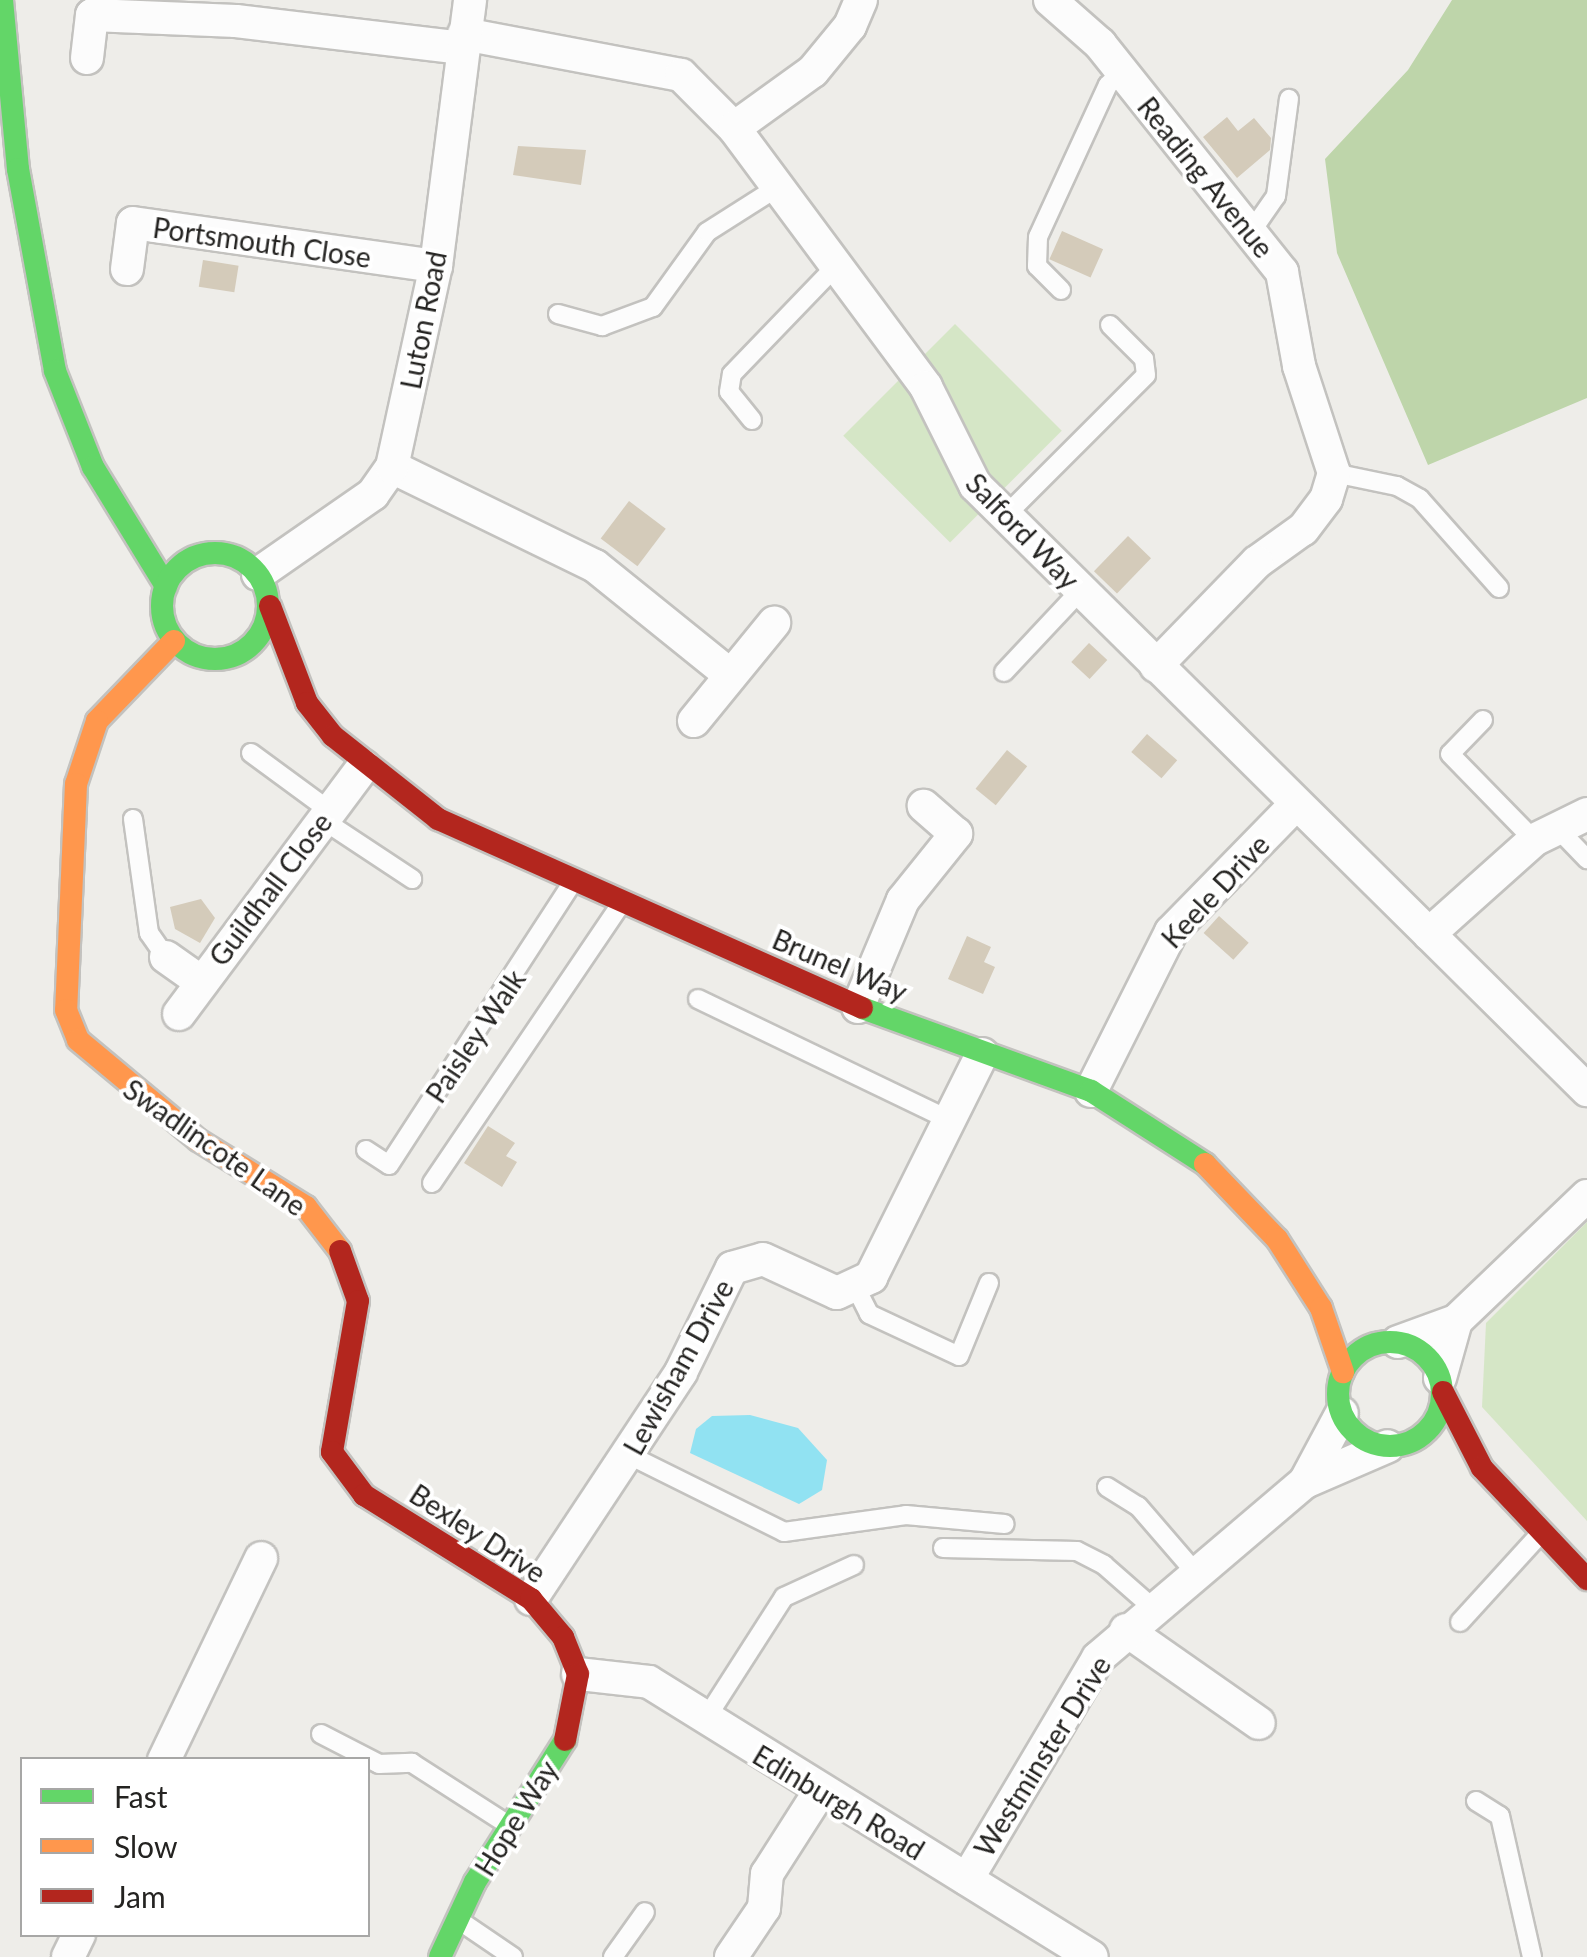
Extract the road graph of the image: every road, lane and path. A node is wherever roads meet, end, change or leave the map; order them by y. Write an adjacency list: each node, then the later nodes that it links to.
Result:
1 (2, 0): 21 (street)
2 (470, 0): 5 (street, Luton Road)
3 (861, 0): 9 (street)
4 (1050, 0): 7 (street, Reading Avenue)
5 (463, 41): 6 (street, Salford Way); 9 (street, Salford Way); 12 (street, Luton Road)
6 (88, 58)
7 (1122, 71): 11 (street, Reading Avenue); 15 (lane)
8 (1289, 99): 11 (lane)
9 (734, 128): 10 (street, Salford Way)
10 (778, 188): 13 (street, Salford Way); 16 (lane)
11 (1253, 229): 20 (street, Reading Avenue)
12 (436, 266): 14 (street, Portsmouth Close); 19 (street, Luton Road)
13 (836, 266): 18 (lane); 22 (street, Salford Way)
14 (127, 269)
15 (1060, 290)
16 (558, 314)
17 (1110, 325): 22 (lane)
18 (752, 420)
19 (392, 468): 24 (street); 34 (street)
20 (1334, 473): 26 (lane); 32 (street)
21 (122, 511): 23 (street); 25 (street)
22 (1005, 516): 27 (street, Salford Way)
23 (212, 553): 24 (street); 25 (street)
24 (258, 574): 28 (street)
25 (166, 586): 30 (street)
26 (1499, 588)
27 (1080, 591): 32 (street, Salford Way); 33 (lane)
28 (270, 606): 31 (street); 35 (street, Brunel Way)
29 (774, 622): 34 (street)
30 (174, 641): 31 (street); 71 (street, Swadlincote Lane)
31 (227, 659): 35 (street, Brunel Way)
32 (1156, 666): 40 (street, Salford Way)
33 (1004, 672)
34 (730, 675): 37 (street)
35 (307, 703): 39 (street, Brunel Way)
36 (1484, 720): 44 (lane)
37 (694, 721)
38 (251, 753): 42 (lane)
39 (364, 766): 42 (street, Guildhall Close); 47 (street, Brunel Way)
40 (1294, 805): 49 (street, Salford Way); 57 (street, Keele Drive)
41 (924, 806): 53 (street)
42 (327, 816): 46 (lane); 51 (street, Guildhall Close)
43 (133, 819): 50 (lane)
44 (1560, 828): 45 (lane); 49 (street)
45 (1587, 860)
46 (412, 880)
47 (573, 882): 48 (street, Brunel Way); 59 (lane, Paisley Walk)
48 (621, 904): 53 (street, Brunel Way); 60 (lane)
49 (1429, 934): 56 (street, Salford Way)
50 (166, 957): 51 (street)
51 (200, 981): 54 (street, Guildhall Close)
52 (698, 999): 58 (lane)
53 (858, 1007): 55 (street, Brunel Way)
54 (179, 1014)
55 (982, 1054): 57 (street, Brunel Way); 58 (street)
56 (1587, 1090)
57 (1091, 1091): 64 (street, Brunel Way)
58 (949, 1120): 63 (street)
59 (366, 1150)
60 (432, 1183)
61 (1587, 1196): 65 (street)
62 (989, 1283): 63 (lane)
63 (856, 1288): 72 (street, Lewisham Drive)
64 (1321, 1308): 66 (street, Brunel Way); 67 (street, Brunel Way)
65 (1456, 1321): 66 (street); 68 (street)
66 (1390, 1342): 67 (street); 68 (street)
67 (1343, 1372): 69 (street)
68 (1442, 1385): 70 (street); 73 (street)
69 (1342, 1412): 70 (street); 74 (street, Westminster Drive)
70 (1396, 1445): 73 (street); 74 (street, Westminster Drive)
71 (332, 1452): 83 (street, Bexley Drive)
72 (630, 1455): 76 (lane); 83 (street, Lewisham Drive)
73 (1482, 1468): 77 (street)
74 (1305, 1482): 81 (street, Westminster Drive)
75 (1107, 1486): 81 (lane)
76 (1005, 1524)
77 (1544, 1530): 82 (street); 85 (lane)
78 (943, 1548): 84 (lane)
79 (261, 1558): 91 (street)
80 (854, 1566): 88 (lane)
81 (1195, 1572): 84 (street, Westminster Drive)
82 (1587, 1580)
83 (531, 1599): 87 (street, Bexley Drive)
84 (1152, 1607): 86 (street, Westminster Drive)
85 (1460, 1622)
86 (1126, 1630): 89 (street); 97 (street, Westminster Drive)
87 (578, 1674): 88 (street, Edinburgh Road); 96 (street, Hope Way)
88 (705, 1720): 94 (street, Edinburgh Road)
89 (1259, 1723)
90 (321, 1734): 92 (lane)
91 (165, 1757)
92 (365, 1757)
93 (370, 1759): 96 (lane)
94 (820, 1791): 97 (street, Edinburgh Road); 103 (street)
95 (1476, 1802): 105 (lane)
96 (510, 1826): 99 (street, Hope Way)
97 (968, 1879): 104 (street, Edinburgh Road)
98 (645, 1912): 102 (lane)
99 (456, 1919): 100 (street, Hope Way); 101 (lane)
100 (440, 1957)
101 (514, 1957)
102 (612, 1957)
103 (731, 1957)
104 (1092, 1957)
105 (1532, 1957)

